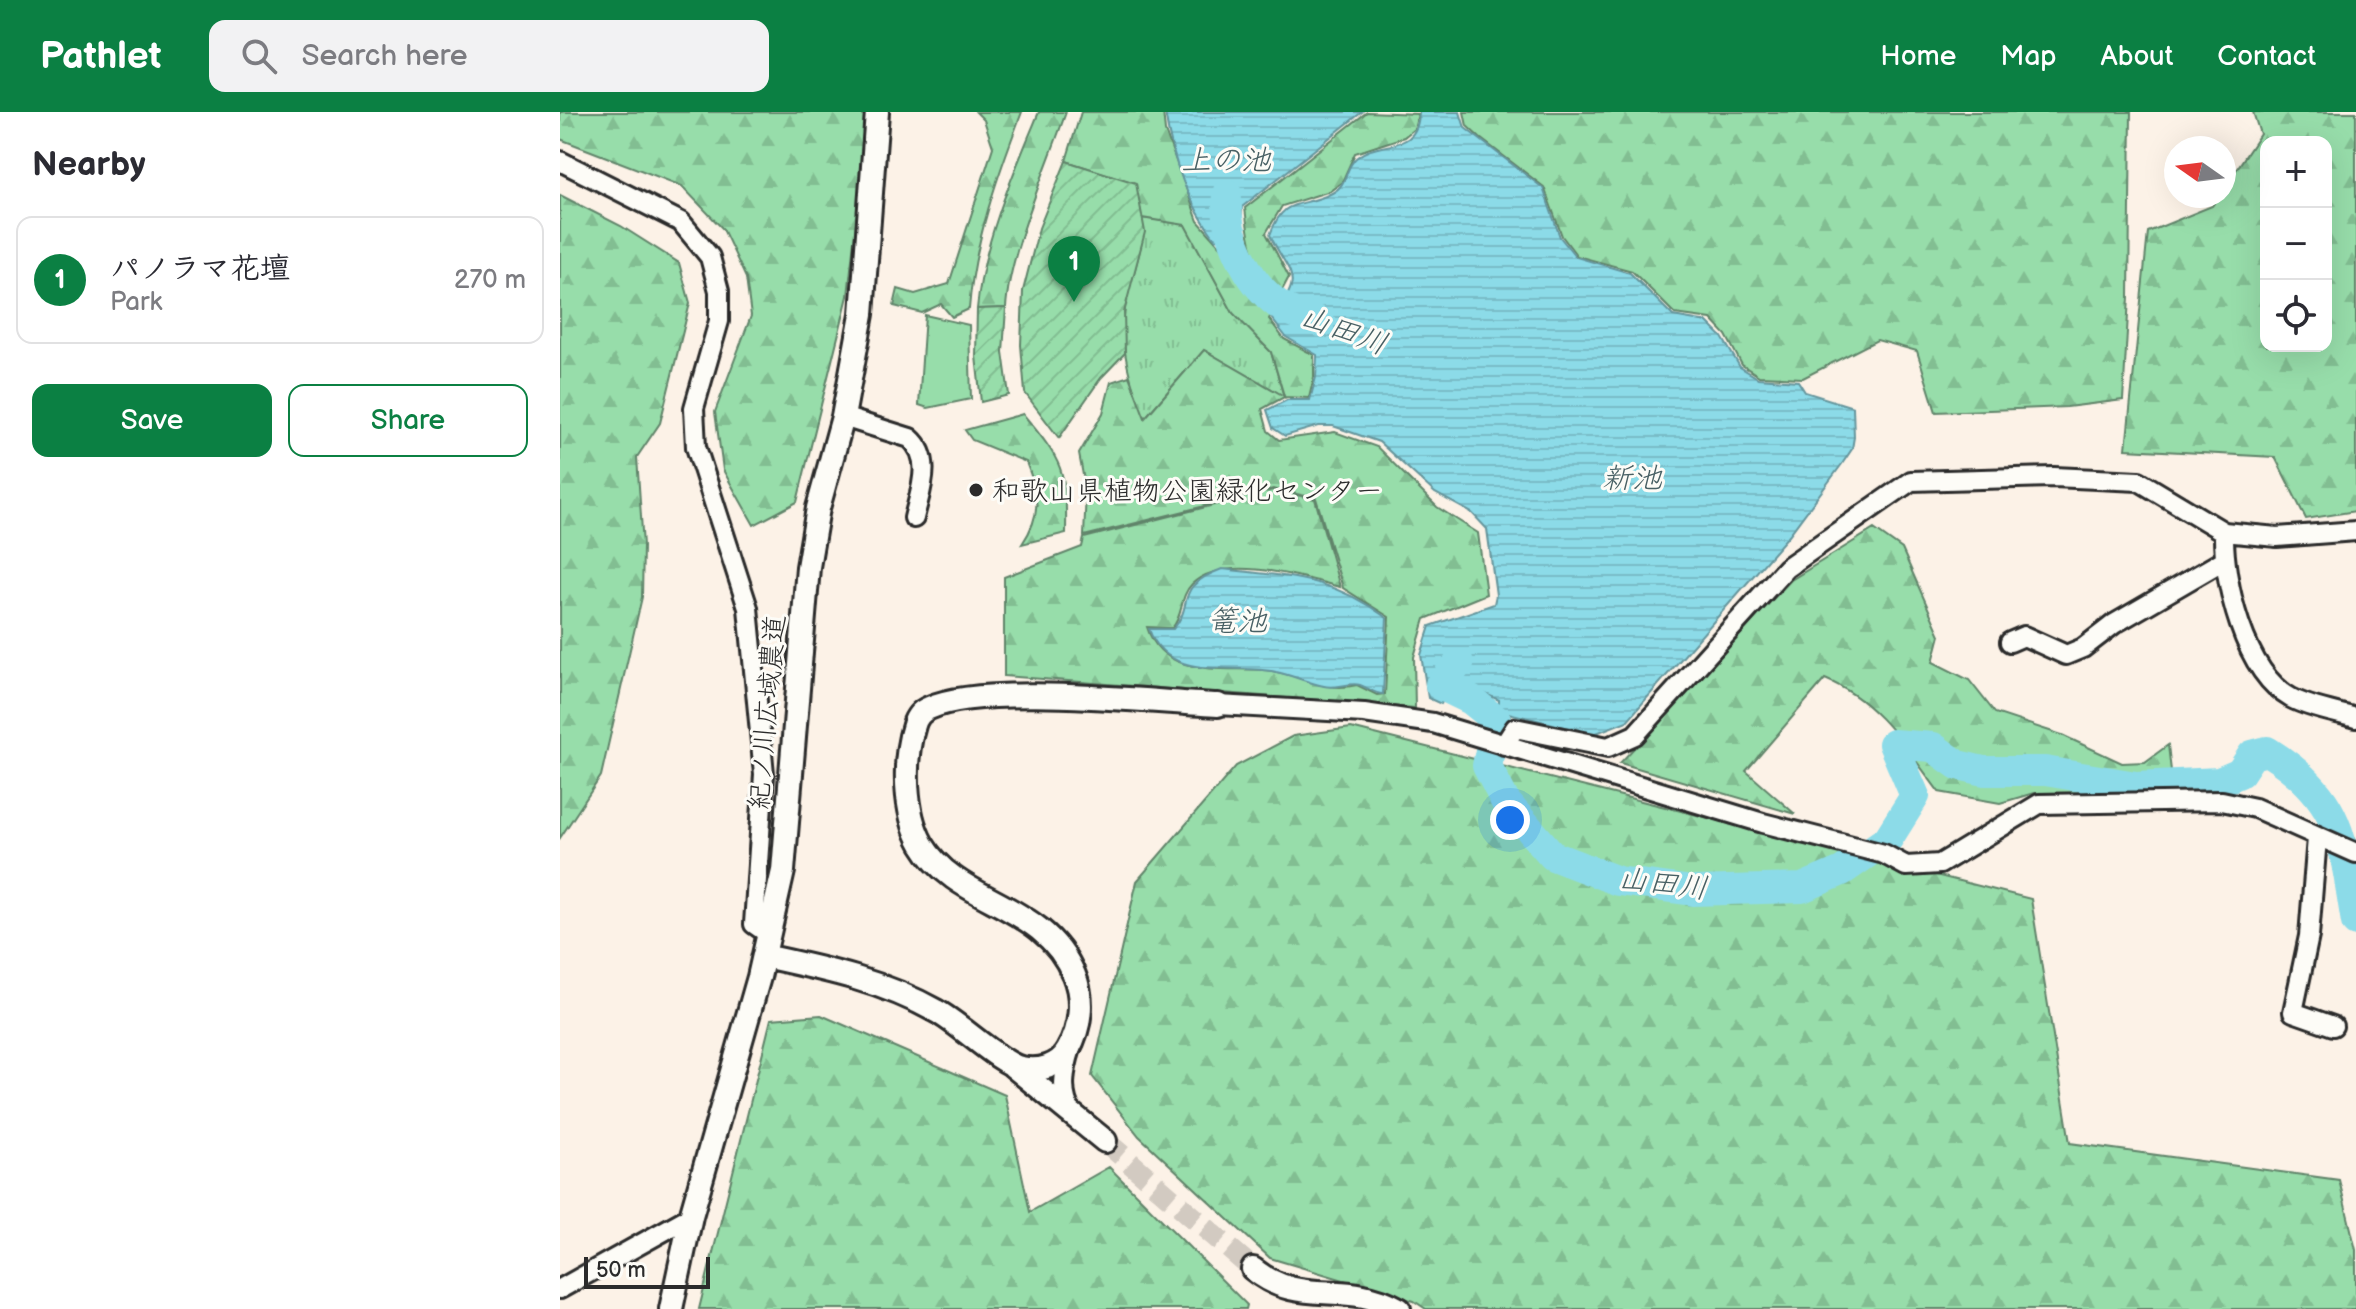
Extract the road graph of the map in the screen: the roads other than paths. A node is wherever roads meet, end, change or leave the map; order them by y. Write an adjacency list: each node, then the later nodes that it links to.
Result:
1 (877, 112): 3 (street, 紀ノ川広域農道)
2 (560, 161): 14 (street)
3 (843, 417): 4 (street); 14 (street, 紀ノ川広域農道)
4 (914, 518)
5 (2356, 531): 6 (street)
6 (2224, 532): 7 (street); 11 (street)
7 (2224, 560): 8 (street); 10 (street)
8 (2010, 642)
9 (1218, 705): 11 (street); 16 (street)
10 (2356, 718)
11 (1504, 745): 12 (street)
12 (2317, 838): 13 (street); 15 (street)
13 (2356, 853)
14 (767, 946): 17 (street); 20 (street, 紀ノ川広域農道)
15 (2333, 1026)
16 (1073, 1041): 17 (street); 18 (street)
17 (1012, 1065): 18 (street)
18 (1075, 1116): 19 (street)
19 (1105, 1141)
20 (691, 1216): 22 (street); 23 (street, 紀ノ川広域農道)
21 (1253, 1269): 24 (street)
22 (560, 1289)
23 (671, 1309)
24 (1399, 1309)

